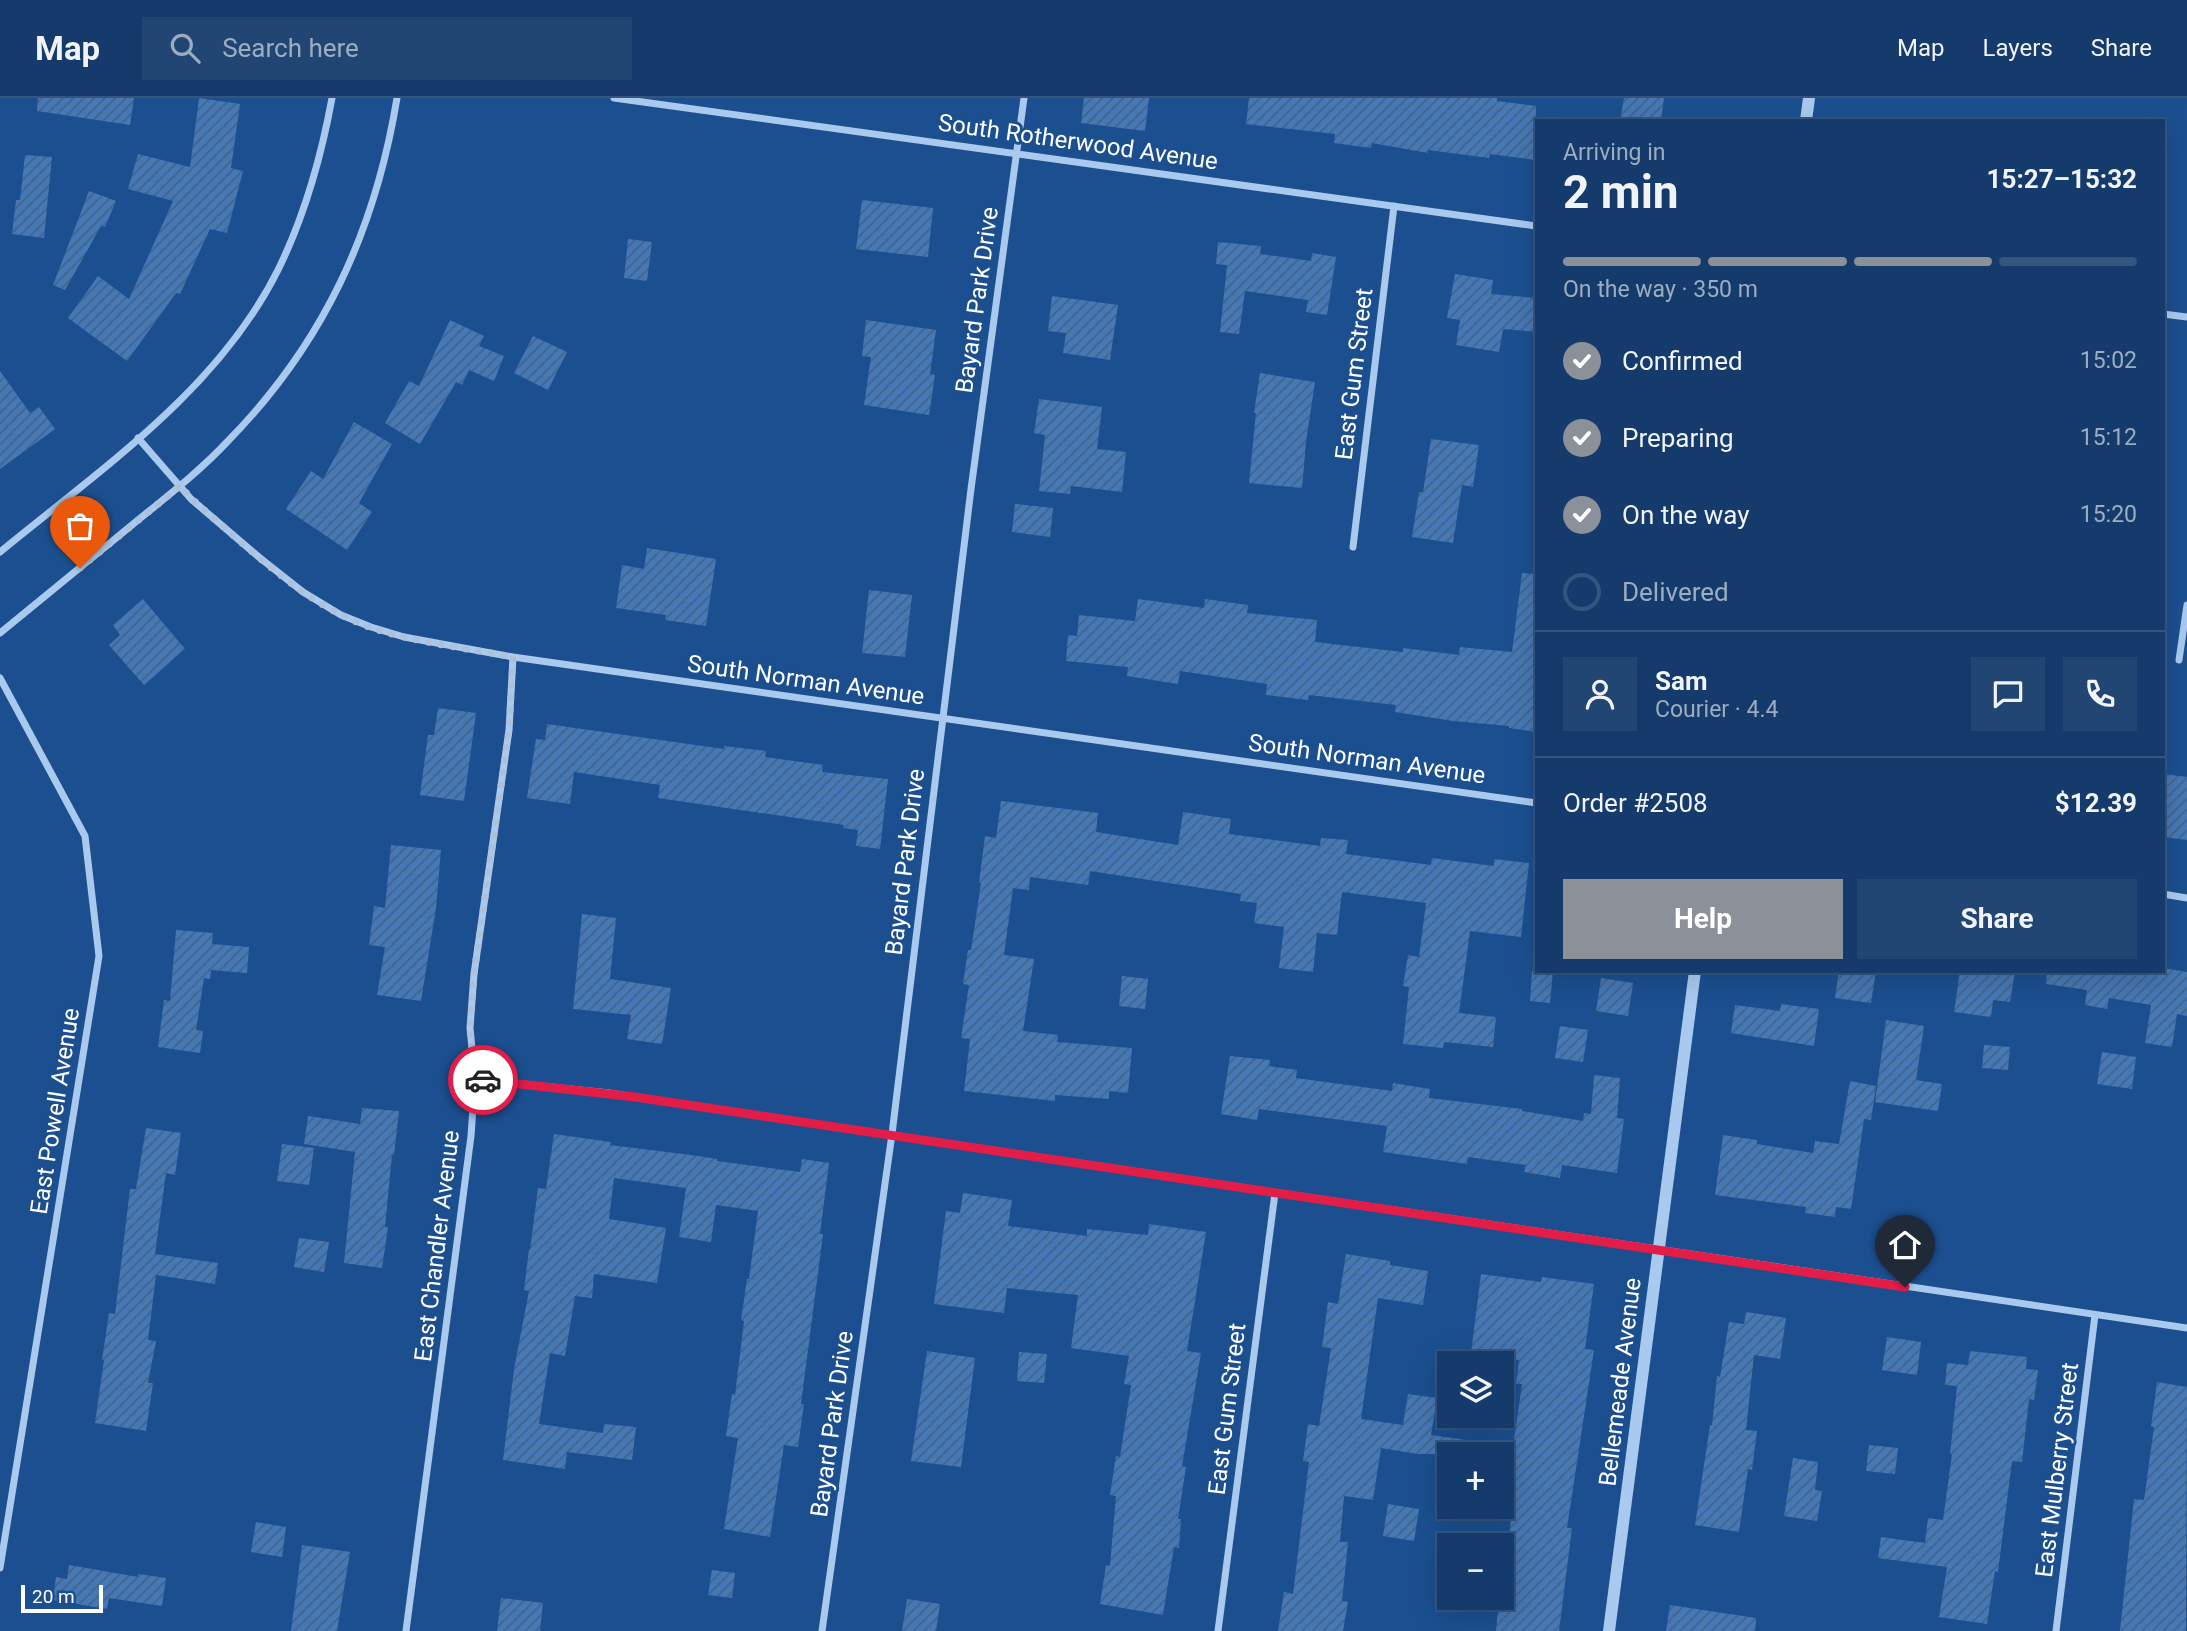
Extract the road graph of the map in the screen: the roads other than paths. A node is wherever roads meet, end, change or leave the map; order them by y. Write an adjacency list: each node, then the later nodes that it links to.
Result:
1 (332, 98): 12 (street)
2 (397, 98): 13 (street)
3 (614, 98): 7 (street, South Rotherwood Avenue)
4 (1024, 98): 7 (street, Bayard Park Drive)
5 (1809, 98): 6 (street)
6 (1806, 119)
7 (1016, 152): 8 (street, South Rotherwood Avenue); 21 (street, Bayard Park Drive)
8 (1394, 205): 9 (street, South Rotherwood Avenue); 14 (street, East Gum Street)
9 (1535, 226)
10 (2165, 314): 11 (street)
11 (2187, 317)
12 (138, 438): 13 (street, South Norman Avenue); 15 (street)
13 (180, 486): 17 (street); 18 (street, South Norman Avenue)
14 (1353, 547)
15 (0, 552)
16 (2187, 605): 19 (street)
17 (0, 633)
18 (513, 657): 21 (street, South Norman Avenue); 26 (street, East Chandler Avenue)
19 (2179, 660)
20 (0, 678): 32 (street, East Powell Avenue)
21 (943, 719): 22 (street, South Norman Avenue); 27 (street, Bayard Park Drive)
22 (1535, 803)
23 (2165, 894): 24 (street)
24 (2187, 898)
25 (1695, 973): 29 (street, Bellemeade Avenue)
26 (475, 1079): 27 (street); 33 (street, East Chandler Avenue)
27 (892, 1135): 28 (street); 34 (street, Bayard Park Drive)
28 (1275, 1192): 29 (street); 35 (street, East Gum Street)
29 (1658, 1250): 30 (street); 36 (street, Bellemeade Avenue)
30 (2095, 1315): 31 (street); 37 (street, East Mulberry Street)
31 (2187, 1328)
32 (0, 1569)
33 (406, 1631)
34 (822, 1631)
35 (1217, 1631)
36 (1609, 1631)
37 (2056, 1631)

